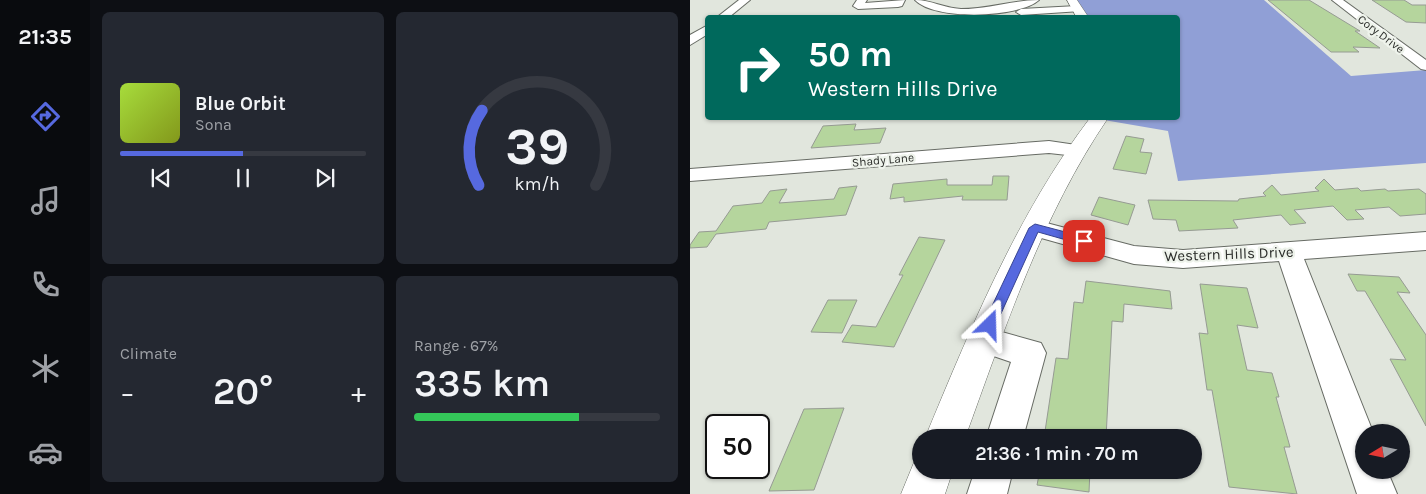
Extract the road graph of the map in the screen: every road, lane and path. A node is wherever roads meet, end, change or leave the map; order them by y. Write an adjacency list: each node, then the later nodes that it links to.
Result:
1 (745, 0): 10 (street)
2 (862, 0): 3 (street)
3 (900, 0)
4 (920, 0): 8 (street)
5 (986, 0): 8 (street)
6 (1034, 0): 8 (street)
7 (1337, 0): 13 (street, Cory Drive)
8 (1020, 9): 9 (street)
9 (1077, 9)
10 (725, 15)
11 (705, 30): 12 (street)
12 (690, 41)
13 (1426, 66): 14 (street)
14 (1426, 71)
15 (1098, 120): 16 (main road)
16 (1076, 150): 17 (street, Shady Lane); 18 (main road)
17 (690, 175)
18 (1035, 228): 20 (street, Western Hills Drive); 21 (main road)
19 (1426, 241): 20 (street, Western Hills Drive)
20 (1288, 252): 24 (street)
21 (984, 340): 22 (main road); 23 (street)
22 (949, 429)
23 (1007, 429)
24 (1355, 434)
25 (928, 479): 28 (main road)
26 (991, 479): 29 (street)
27 (1371, 479): 30 (street)
28 (922, 494)
29 (987, 494)
30 (1377, 494)

